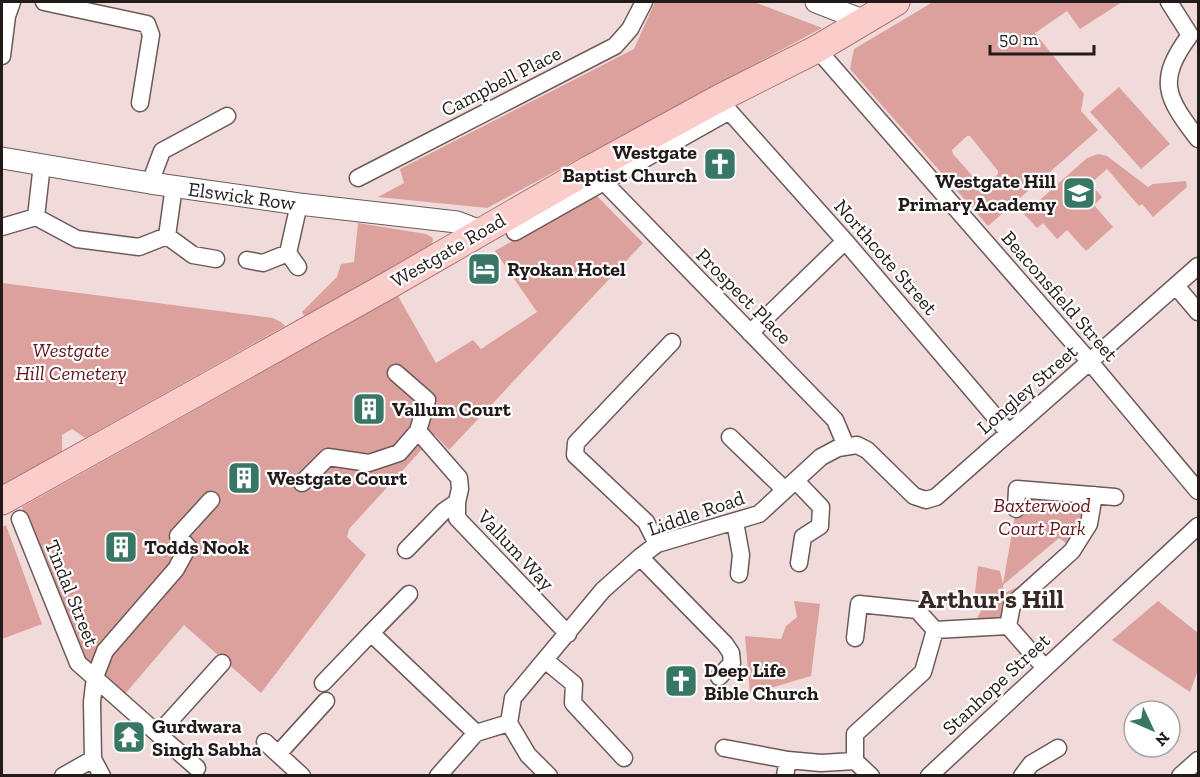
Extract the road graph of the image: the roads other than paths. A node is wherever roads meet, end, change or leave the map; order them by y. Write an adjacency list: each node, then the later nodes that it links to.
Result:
1 (12, 2): 11 (street)
2 (44, 2): 6 (street)
3 (816, 2): 8 (street)
4 (896, 2): 8 (main road, Westgate Road)
5 (1169, 2): 9 (street)
6 (75, 4): 12 (street)
7 (638, 6): 18 (street, Campbell Place)
8 (865, 21): 10 (main road, Westgate Road)
9 (1194, 34): 15 (street)
10 (818, 49): 13 (main road, Westgate Road); 36 (street, Beaconsfield Street)
11 (2, 56)
12 (140, 103)
13 (724, 104): 19 (street); 25 (main road, Westgate Road); 28 (street, Northcote Street)
14 (227, 116): 20 (street)
15 (1198, 139)
16 (2, 158): 17 (street, Elswick Row)
17 (42, 164): 20 (street, Elswick Row); 23 (street)
18 (358, 178)
19 (604, 182): 26 (street); 34 (street, Prospect Place)
20 (150, 183): 21 (street, Elswick Row)
21 (174, 186): 22 (street, Elswick Row); 27 (street)
22 (299, 204): 25 (street, Elswick Row); 30 (street)
23 (36, 217): 24 (street); 27 (street)
24 (2, 227)
25 (482, 231): 50 (main road, Westgate Road)
26 (515, 232)
27 (167, 236): 29 (street)
28 (844, 241): 34 (street); 39 (street, Northcote Street)
29 (216, 259)
30 (248, 260)
31 (1198, 266): 32 (street, Longley Street)
32 (1176, 286): 33 (street); 36 (street, Longley Street)
33 (1198, 312)
34 (750, 333): 41 (street, Prospect Place)
35 (672, 342): 53 (street)
36 (1089, 362): 39 (street, Longley Street); 44 (street, Beaconsfield Street)
37 (396, 373): 38 (street)
38 (418, 431): 42 (street); 48 (street, Vallum Way)
39 (1009, 433): 41 (street, Longley Street)
40 (730, 437): 43 (street)
41 (846, 446): 43 (street, Liddle Road)
42 (302, 483)
43 (790, 485): 51 (street, Liddle Road); 56 (street)
44 (1198, 491)
45 (1094, 495): 46 (street); 49 (street); 59 (street)
46 (1115, 497)
47 (211, 500): 67 (street)
48 (457, 502): 54 (street); 62 (street, Vallum Way)
49 (1016, 509)
50 (10, 510): 67 (street, Tindal Street)
51 (735, 522): 53 (street, Liddle Road); 57 (street)
52 (1198, 526): 66 (street, Stanhope Street)
53 (657, 544): 55 (street, Liddle Road)
54 (406, 550)
55 (640, 557): 62 (street, Liddle Road); 68 (street)
56 (799, 563)
57 (739, 574)
58 (409, 594): 61 (street)
59 (1008, 626): 60 (street); 66 (street)
60 (935, 630): 63 (street); 79 (street)
61 (371, 633): 69 (street); 72 (street)
62 (568, 634): 64 (street, Liddle Road)
63 (855, 638)
64 (545, 660): 71 (street, Liddle Road); 76 (street)
65 (222, 663): 73 (street)
66 (1045, 668): 88 (street, Stanhope Street)
67 (95, 677): 73 (street, Tindal Street); 77 (street)
68 (719, 677)
69 (323, 683)
70 (326, 700): 84 (street)
71 (509, 723): 72 (street); 86 (street)
72 (476, 733): 85 (street)
73 (158, 734): 80 (street, Tindal Street)
74 (723, 748): 81 (street)
75 (1058, 748): 89 (street)
76 (624, 758)
77 (93, 759): 82 (street); 83 (street)
78 (1198, 759): 90 (street)
79 (855, 761): 81 (street); 87 (street)
80 (197, 768)
81 (786, 768)
82 (63, 776)
83 (102, 776)
84 (302, 776)
85 (438, 776)
86 (549, 776)
87 (871, 776)
88 (929, 776)
89 (1022, 776)
90 (1180, 776)

